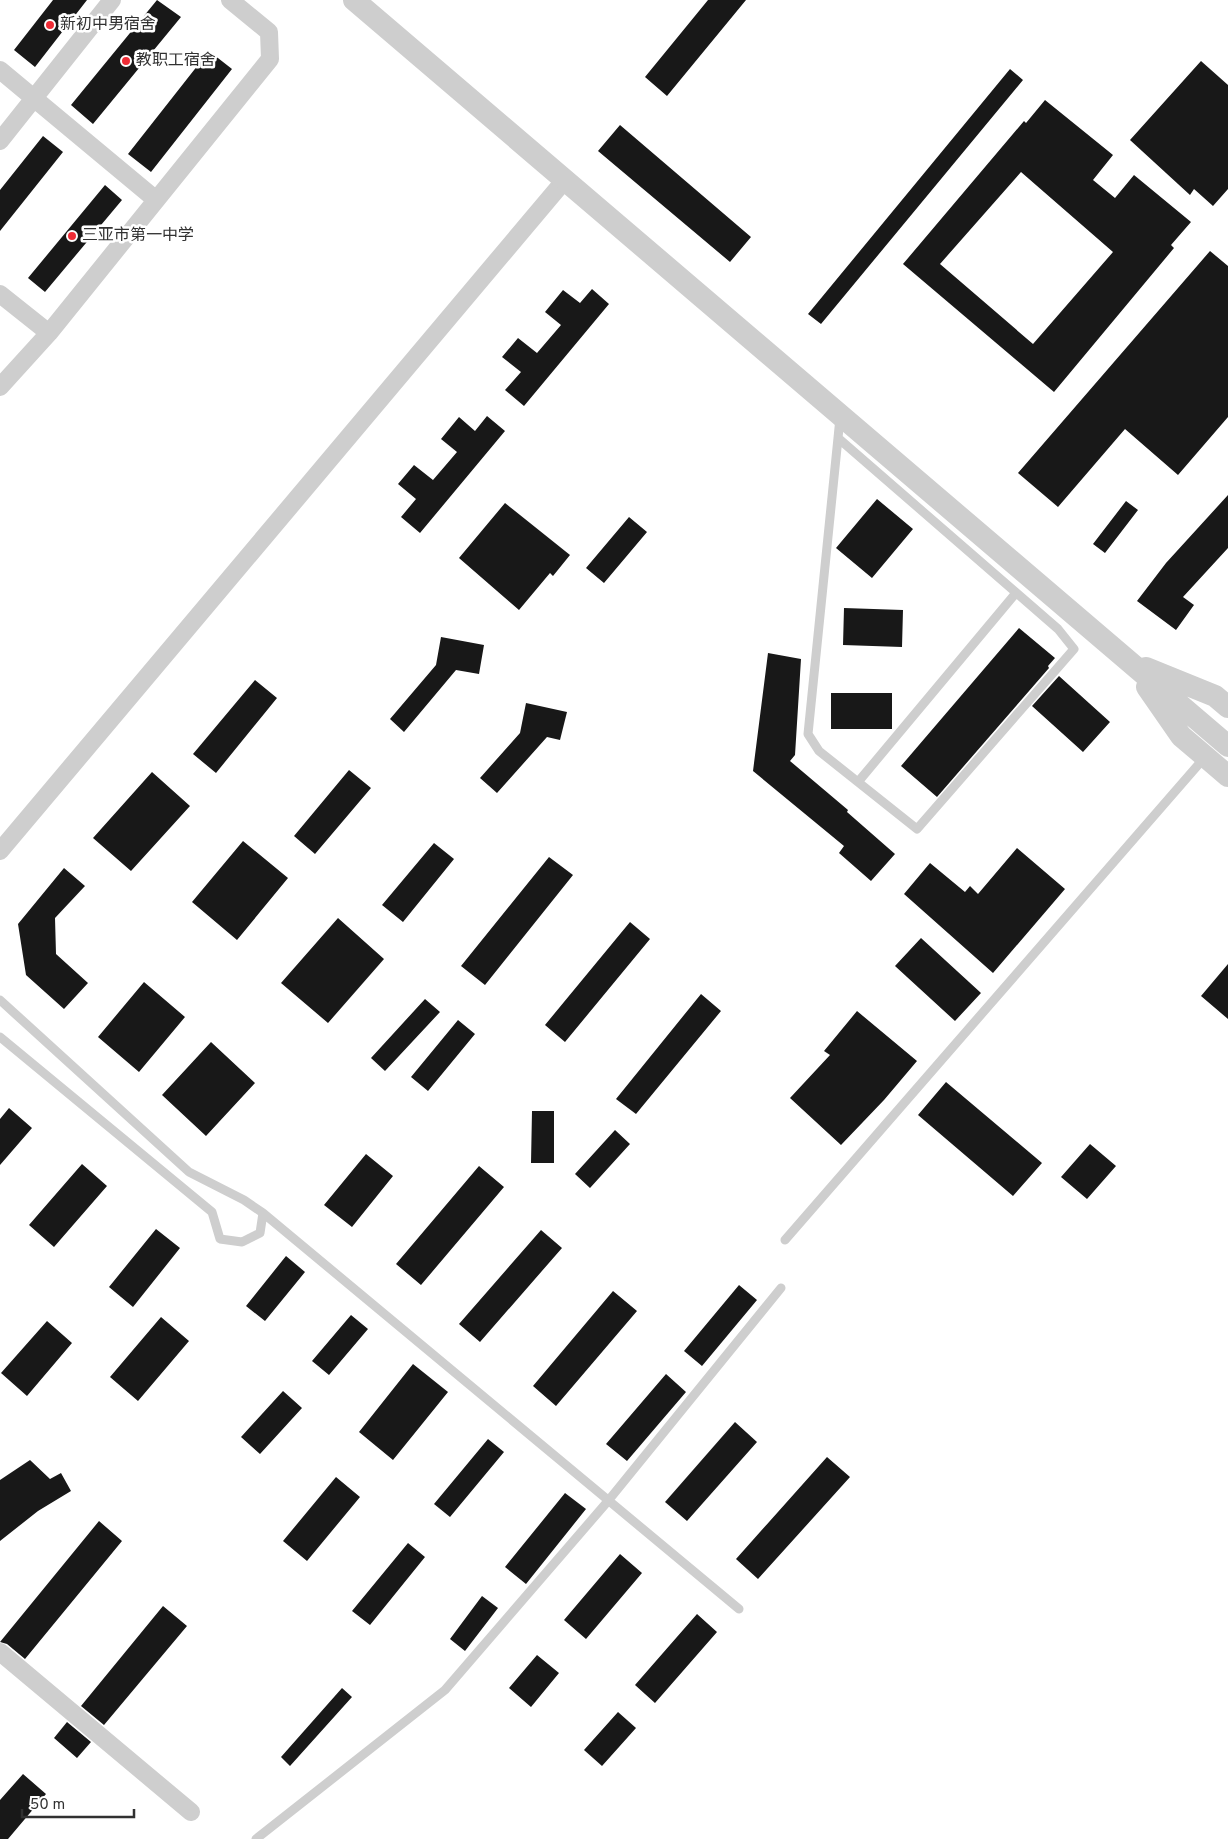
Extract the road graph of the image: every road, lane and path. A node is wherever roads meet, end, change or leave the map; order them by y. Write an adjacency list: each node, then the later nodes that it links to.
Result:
1 (112, 0): 5 (street)
2 (230, 0): 8 (street)
3 (354, 0): 7 (street)
4 (0, 70): 5 (street)
5 (34, 99): 6 (street); 8 (street)
6 (0, 141)
7 (564, 180): 12 (street); 21 (street)
8 (155, 199): 10 (street)
9 (0, 294): 10 (street)
10 (49, 333): 11 (street)
11 (0, 387)
12 (840, 415): 13 (lane); 15 (street)
13 (838, 438): 14 (lane); 20 (lane)
14 (1016, 593): 20 (lane); 20 (lane)
15 (1129, 662): 16 (street); 17 (street); 18 (street)
16 (1228, 707)
17 (1228, 746)
18 (1205, 757): 19 (street); 25 (lane)
19 (1228, 776)
20 (858, 782)
21 (0, 851)
22 (0, 1000): 24 (lane)
23 (0, 1037): 24 (lane)
24 (264, 1213): 27 (lane)
25 (785, 1240)
26 (781, 1288): 27 (lane)
27 (608, 1500): 28 (lane); 31 (lane)
28 (738, 1609)
29 (0, 1652): 30 (street)
30 (191, 1812)
31 (256, 1839)

